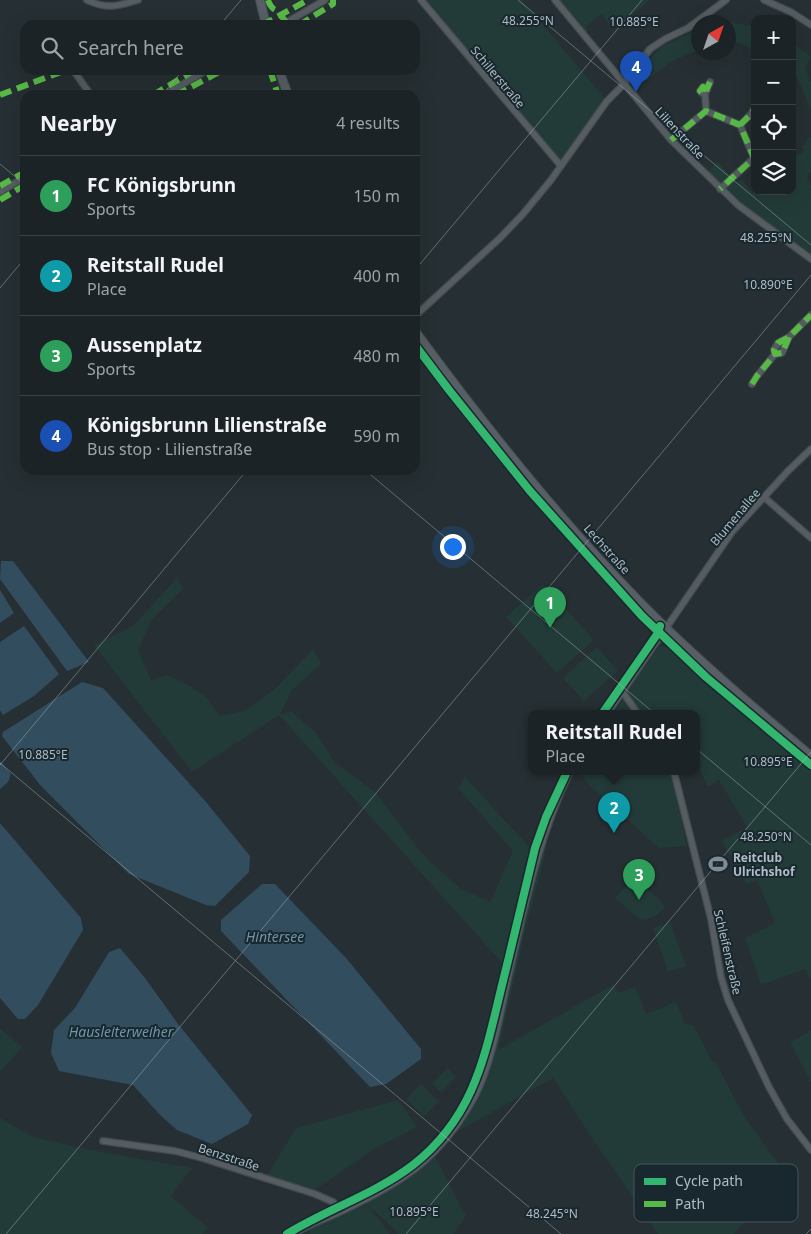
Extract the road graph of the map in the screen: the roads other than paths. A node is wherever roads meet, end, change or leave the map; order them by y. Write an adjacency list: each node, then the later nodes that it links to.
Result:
1 (87, 0): 2 (street)
2 (138, 0)
3 (260, 0): 9 (main road)
4 (325, 0): 10 (street)
5 (420, 0): 27 (street, Schillerstraße)
6 (555, 0): 17 (street, Lilienstraße)
7 (726, 0): 17 (street)
8 (764, 0): 11 (street)
9 (265, 20)
10 (291, 20)
11 (811, 25)
12 (77, 75): 19 (street)
13 (198, 75): 20 (street)
14 (281, 75): 21 (main road)
15 (702, 79): 22 (street)
16 (710, 82): 22 (street)
17 (624, 84): 26 (street, Lilienstraße); 27 (street)
18 (695, 85): 22 (street)
19 (87, 90)
20 (173, 90)
21 (286, 90)
22 (704, 90): 23 (street)
23 (706, 111): 25 (street); 26 (street)
24 (751, 114): 25 (street)
25 (740, 125): 29 (street)
26 (671, 140): 29 (street, Lilienstraße)
27 (561, 166): 32 (street)
28 (20, 180): 30 (street)
29 (720, 188): 31 (street, Lilienstraße)
30 (0, 192)
31 (811, 259)
32 (420, 311)
33 (811, 315): 35 (street)
34 (420, 338): 39 (main road, Lechstraße)
35 (752, 384)
36 (811, 450): 37 (street, Blumenallee)
37 (764, 497): 38 (street); 39 (street, Blumenallee)
38 (811, 538)
39 (666, 628): 40 (street); 43 (main road, Lechstraße)
40 (622, 691): 41 (street); 42 (street)
41 (610, 710)
42 (635, 710)
43 (811, 756)
44 (569, 775): 48 (street)
45 (675, 775): 47 (street, Schleifenstraße)
46 (103, 1140): 48 (street, Benzstraße)
47 (811, 1150)
48 (342, 1211): 49 (street)
49 (294, 1234)

